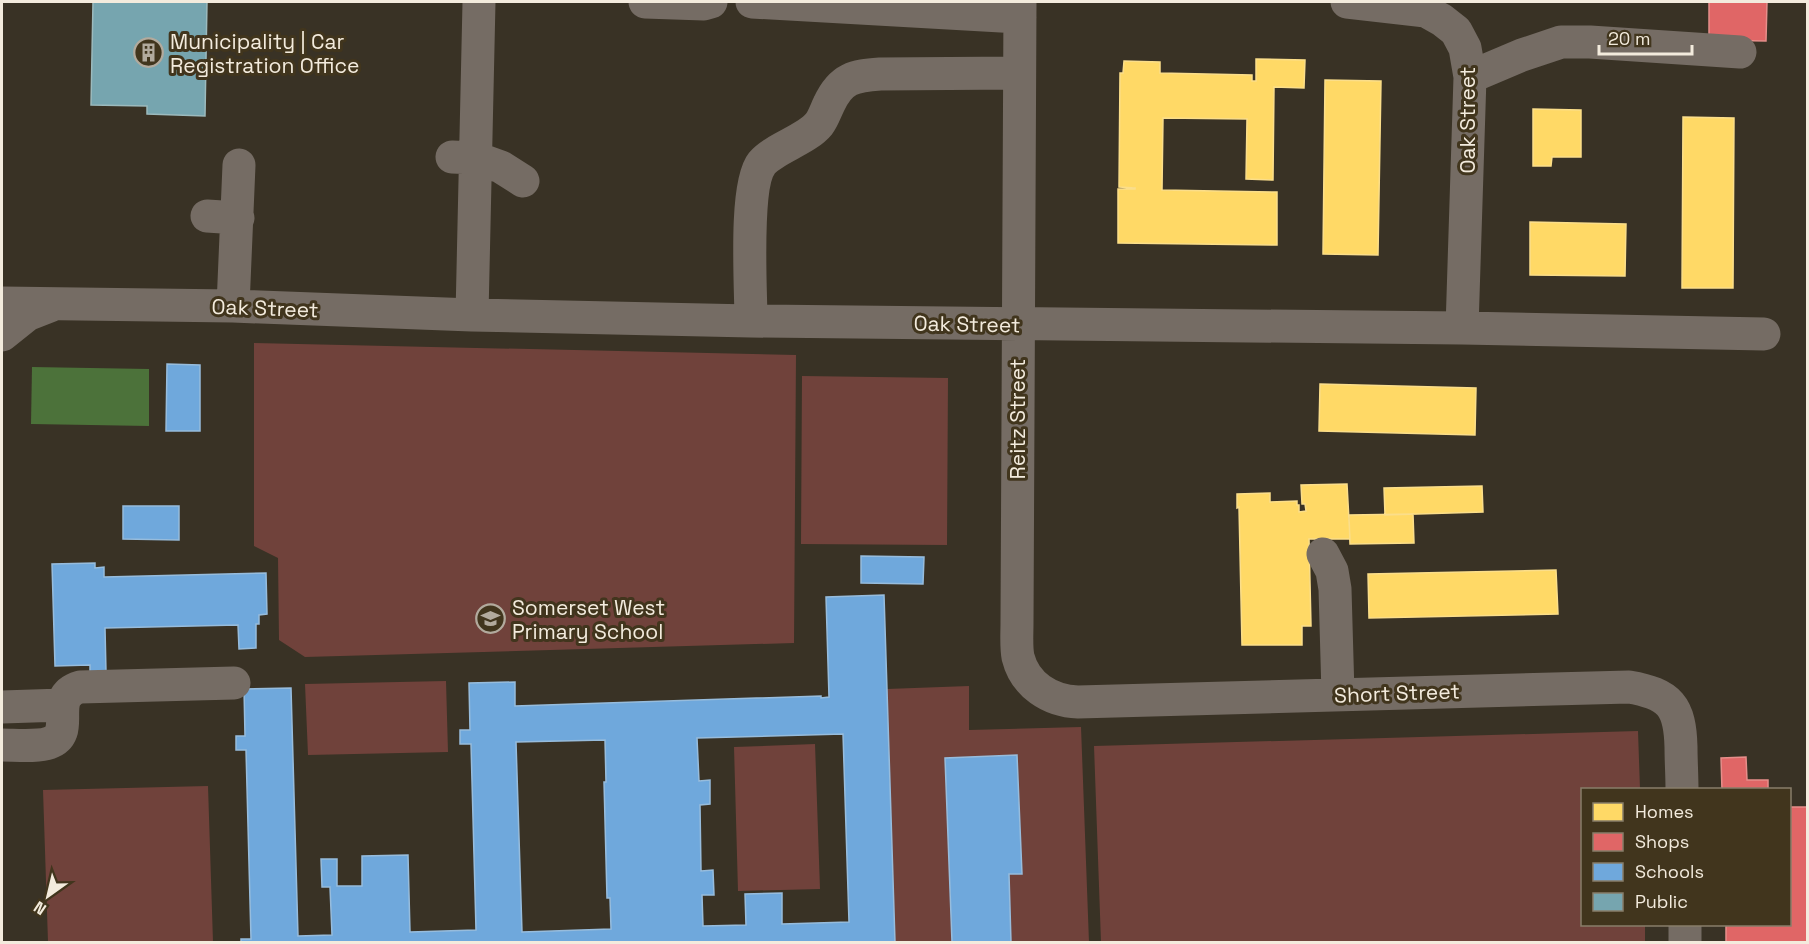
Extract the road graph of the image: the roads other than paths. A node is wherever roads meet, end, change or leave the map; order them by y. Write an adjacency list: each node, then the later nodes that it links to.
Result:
1 (479, 2): 10 (street)
2 (645, 2): 3 (street)
3 (711, 2)
4 (752, 2): 6 (street)
5 (1347, 2): 9 (street, Oak Street)
6 (1020, 9): 8 (street, Reitz Street)
7 (1740, 52): 9 (street)
8 (1019, 74): 17 (street); 18 (street, Reitz Street)
9 (1470, 77): 19 (street, Oak Street)
10 (464, 157): 12 (street); 16 (street)
11 (239, 165): 15 (street)
12 (523, 180)
13 (2, 303): 14 (street, Oak Street)
14 (57, 304): 15 (street, Oak Street); 21 (street, Oak Street)
15 (233, 306): 16 (street, Oak Street)
16 (472, 315): 17 (street, Oak Street)
17 (751, 321): 18 (street, Oak Street)
18 (1017, 324): 19 (street, Oak Street); 24 (street, Reitz Street)
19 (1462, 328): 20 (street, Oak Street)
20 (1764, 334)
21 (2, 335)
22 (1323, 554): 25 (street)
23 (234, 682): 26 (street)
24 (1036, 686): 25 (street, Short Street)
25 (1338, 694): 29 (street, Short Street)
26 (63, 705): 27 (street); 28 (street)
27 (2, 707)
28 (2, 746)
29 (1682, 788)
30 (1685, 926): 31 (street)
31 (1685, 942)

